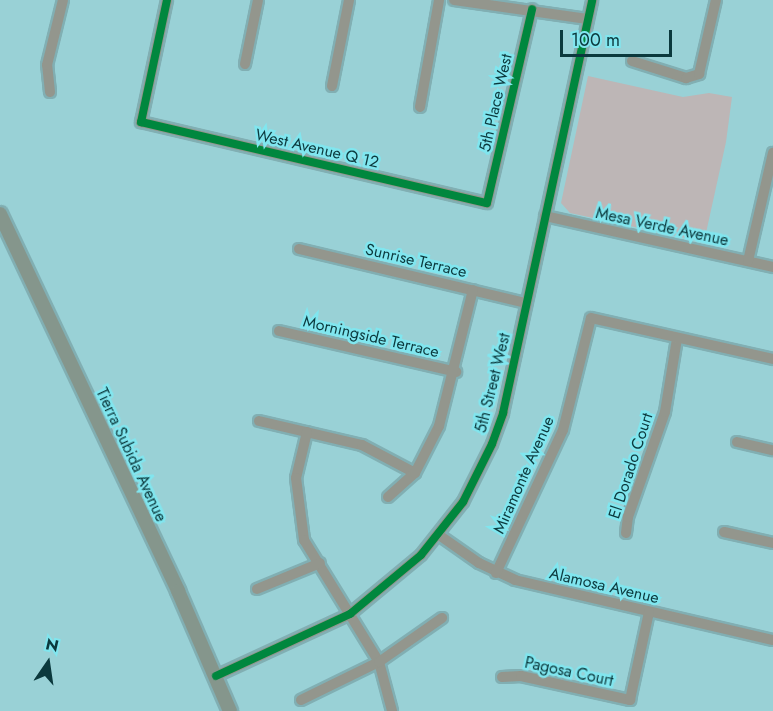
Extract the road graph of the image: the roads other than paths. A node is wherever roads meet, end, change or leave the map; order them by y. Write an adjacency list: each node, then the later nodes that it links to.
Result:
1 (63, 0): 14 (street)
2 (167, 0): 17 (street, West Avenue Q 12)
3 (258, 0): 12 (street)
4 (349, 0): 13 (street)
5 (439, 0): 15 (street)
6 (454, 0): 9 (street)
7 (592, 0): 10 (street, 5th Street West)
8 (716, 0): 11 (street)
9 (532, 9): 10 (street); 17 (street, 5th Place West)
10 (588, 19): 19 (street, 5th Street West)
11 (632, 61)
12 (245, 64)
13 (332, 86)
14 (50, 92)
15 (420, 107)
16 (773, 153): 21 (street)
17 (487, 203)
18 (0, 214): 47 (main road, Tierra Subida Avenue)
19 (545, 216): 21 (street, Mesa Verde Avenue); 24 (street, 5th Street West)
20 (299, 249): 23 (street, Sunrise Terrace)
21 (748, 261): 22 (street, Mesa Verde Avenue)
22 (773, 267)
23 (473, 290): 24 (street, Sunrise Terrace); 28 (street)
24 (526, 303): 37 (street, 5th Street West)
25 (279, 331): 28 (street, Morningside Terrace)
26 (677, 339): 27 (street); 36 (street, El Dorado Court); 40 (street, Miramonte Avenue)
27 (773, 359)
28 (456, 372): 33 (street)
29 (259, 421): 30 (street)
30 (308, 432): 33 (street); 39 (street)
31 (737, 442): 32 (street)
32 (773, 450)
33 (415, 473): 34 (street)
34 (388, 497)
35 (724, 532): 38 (street)
36 (626, 533)
37 (439, 535): 40 (street, Alamosa Avenue); 43 (street, 5th Street West)
38 (773, 543)
39 (320, 563): 41 (street); 43 (street)
40 (496, 573): 42 (street, Alamosa Avenue)
41 (257, 589)
42 (649, 612): 45 (street, Alamosa Avenue); 48 (street, Pagosa Court)
43 (350, 614): 46 (street); 47 (street, 5th Street West)
44 (442, 618): 46 (street)
45 (773, 640)
46 (379, 662): 49 (street); 51 (street)
47 (216, 676): 50 (main road, Tierra Subida Avenue)
48 (502, 676)
49 (301, 700)
50 (230, 711)
51 (392, 711)

